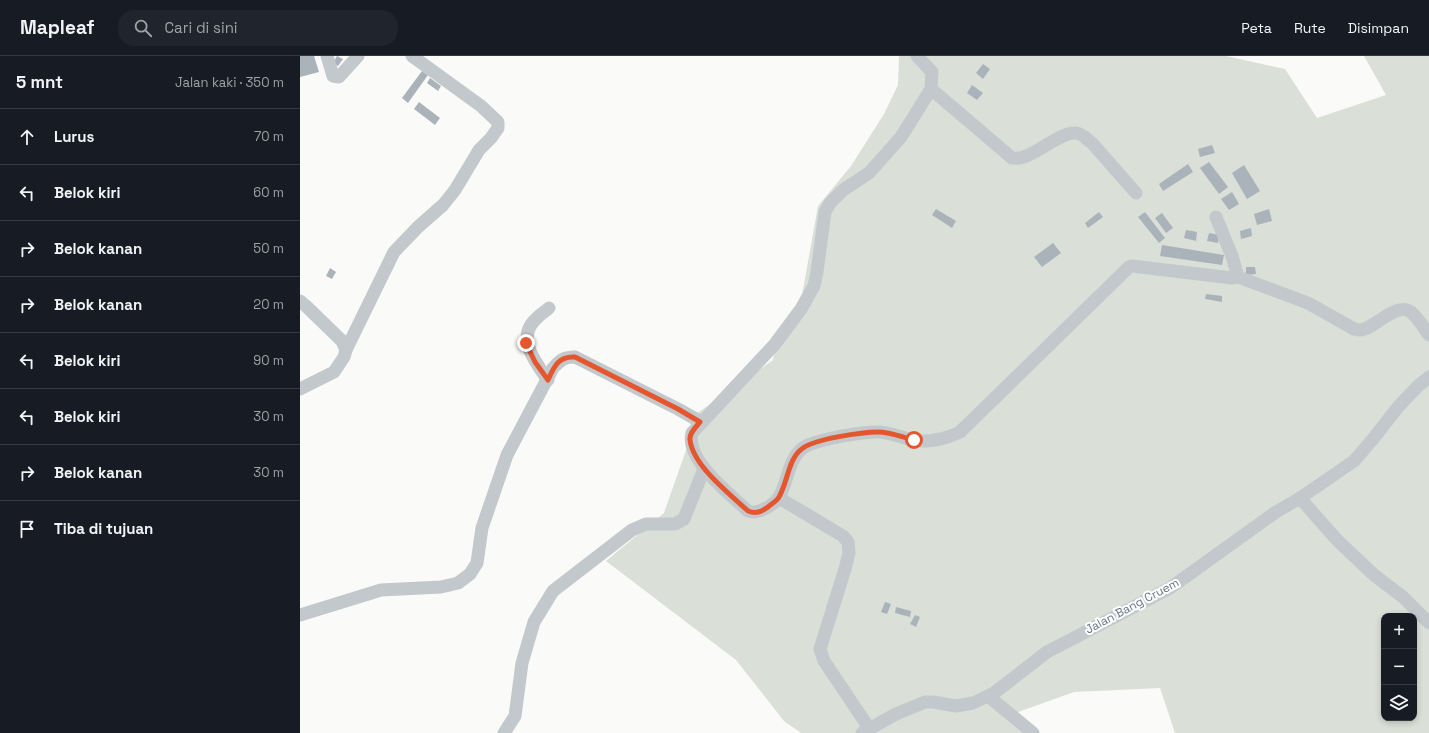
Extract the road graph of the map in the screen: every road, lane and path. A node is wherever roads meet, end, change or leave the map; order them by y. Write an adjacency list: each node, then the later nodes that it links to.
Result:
1 (327, 56): 2 (street)
2 (358, 56)
3 (412, 56): 12 (street)
4 (917, 56): 5 (street)
5 (932, 89): 6 (street); 16 (street)
6 (1136, 193)
7 (1216, 217): 8 (street)
8 (1238, 277): 11 (street); 18 (street)
9 (300, 301): 12 (street)
10 (550, 308): 14 (street)
11 (1429, 335)
12 (346, 350): 15 (street)
13 (1429, 377): 19 (street, Jalan Bang Cruem)
14 (548, 380): 16 (street); 20 (street)
15 (300, 389)
16 (700, 422): 17 (street)
17 (704, 469): 18 (street); 24 (street)
18 (779, 498): 23 (street)
19 (1300, 498): 21 (street); 22 (street, Jalan Bang Cruem)
20 (300, 615)
21 (1429, 623)
22 (988, 696): 23 (street, Jalan Bang Cruem); 25 (street)
23 (866, 731)
24 (504, 733)
25 (1033, 733)

